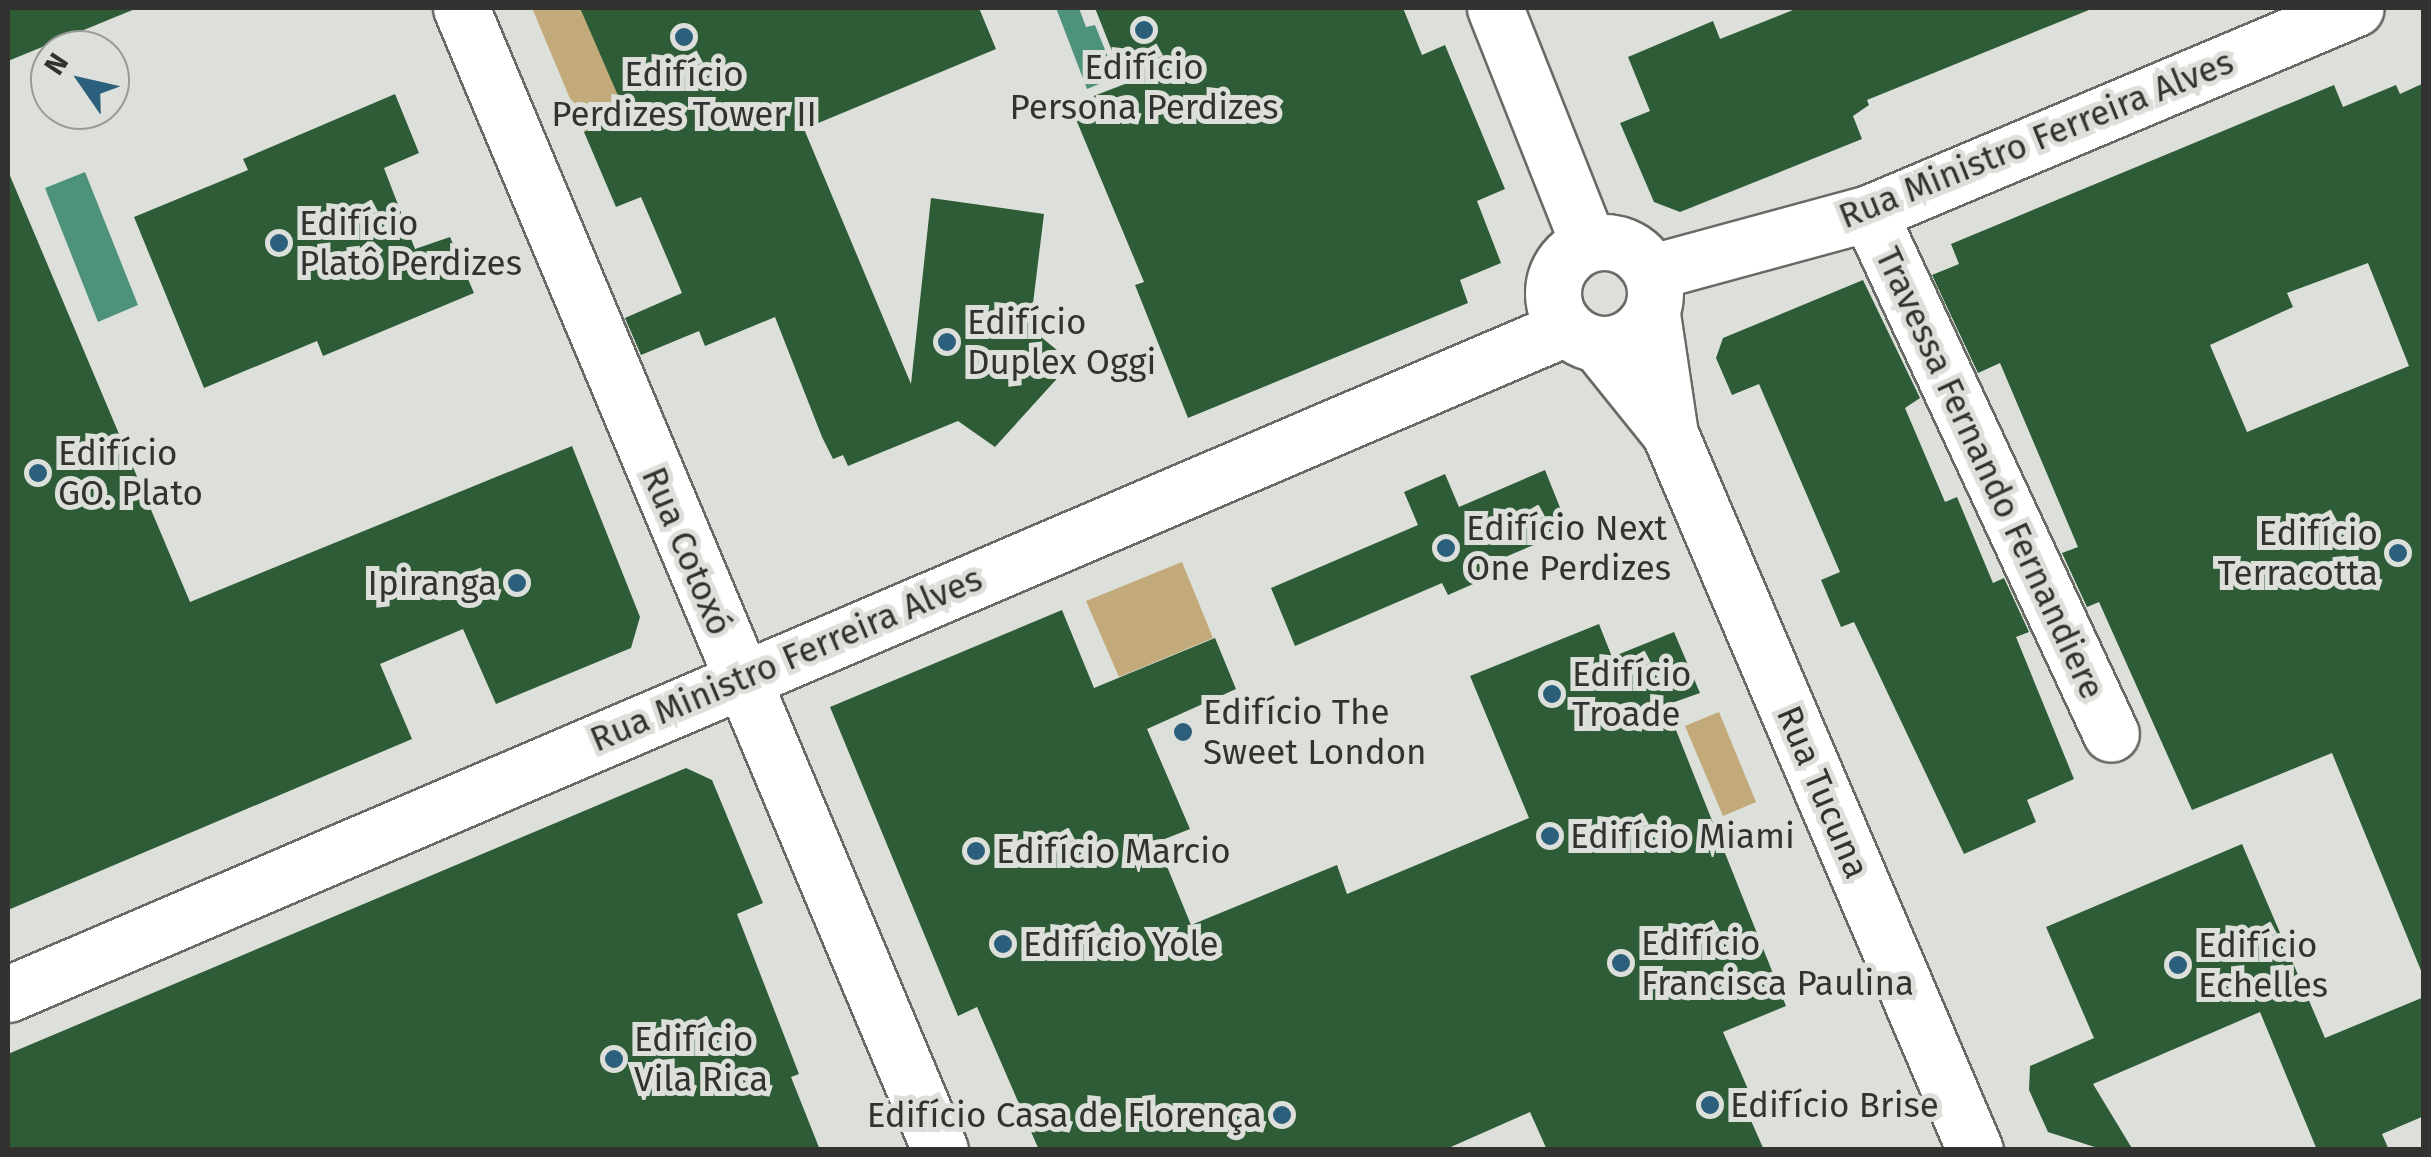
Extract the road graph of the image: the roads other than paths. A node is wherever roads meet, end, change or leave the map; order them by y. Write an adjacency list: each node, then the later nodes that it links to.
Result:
1 (461, 8): 9 (street, Rua Cotoxó)
2 (1495, 8): 5 (street)
3 (2356, 8): 4 (street, Rua Ministro Ferreira Alves)
4 (1869, 213): 6 (street, Rua Ministro Ferreira Alves); 10 (street, Travessa Fernando Fernandiere)
5 (1588, 243): 6 (street); 7 (street)
6 (1652, 293): 7 (street); 8 (street, Rua Tucuna)
7 (1582, 336): 8 (street, Rua Tucuna); 9 (street, Rua Ministro Ferreira Alves)
8 (1670, 434): 13 (street, Rua Tucuna)
9 (740, 678): 11 (street, Rua Ministro Ferreira Alves); 12 (street, Rua Cotoxó)
10 (2111, 734)
11 (8, 994)
12 (940, 1150)
13 (1976, 1150)

